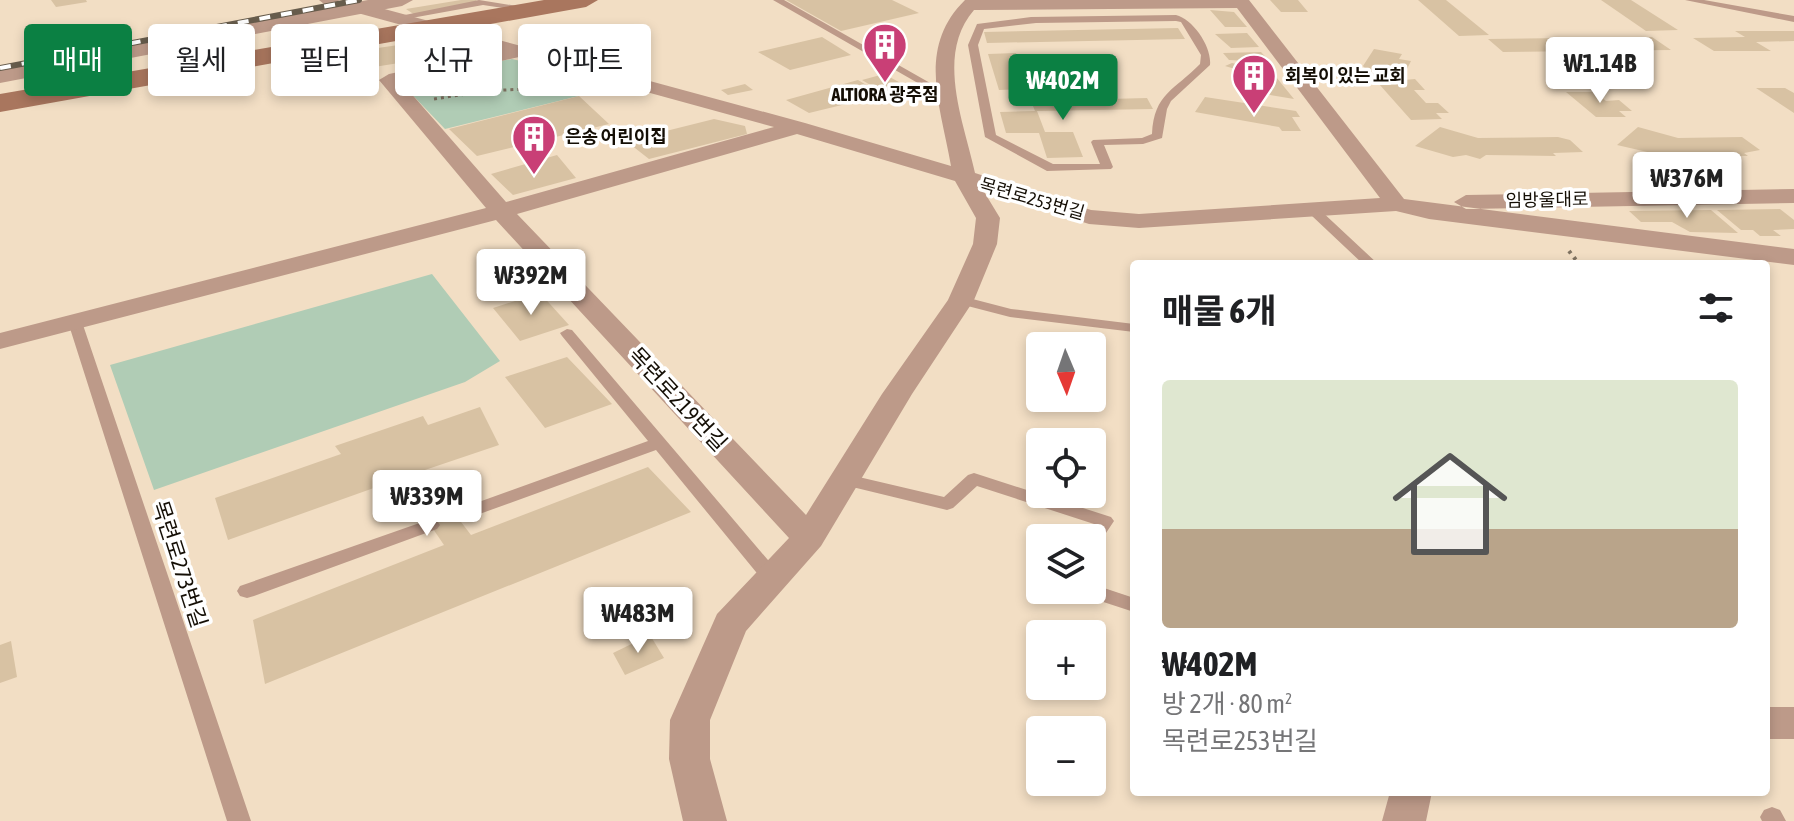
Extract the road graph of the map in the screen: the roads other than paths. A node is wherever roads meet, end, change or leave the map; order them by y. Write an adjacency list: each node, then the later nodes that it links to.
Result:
1 (471, 0): 10 (lane)
2 (586, 0): 9 (main road)
3 (777, 0): 20 (lane)
4 (1689, 0): 11 (lane)
5 (482, 1): 9 (lane); 10 (lane)
6 (1242, 2): 7 (street); 25 (street)
7 (972, 3): 16 (street)
8 (344, 7): 10 (street); 18 (street)
9 (534, 9): 13 (main road)
10 (394, 11): 12 (street, 목련로253번길)
11 (1794, 19)
12 (422, 24)
13 (453, 24)
14 (395, 34): 21 (main road)
15 (518, 51): 26 (street, 목련로219번길)
16 (952, 63): 17 (lane); 20 (street)
17 (975, 63): 17 (lane)
18 (0, 76)
19 (651, 87): 22 (street, 목련로253번길)
20 (948, 96): 23 (street)
21 (0, 103)
22 (798, 127): 23 (street, 목련로253번길); 26 (street)
23 (965, 180): 27 (street, 목련로253번길); 30 (street)
24 (1794, 196): 25 (street, 임방울대로)
25 (1396, 204): 27 (street, 목련로253번길); 28 (street, 목련로253번길)
26 (501, 211): 31 (street); 40 (street, 목련로219번길)
27 (1315, 212): 29 (lane)
28 (1794, 257)
29 (1367, 260)
30 (961, 300): 32 (lane); 36 (street)
31 (75, 322): 34 (street); 48 (lane, 목련로273번길)
32 (1130, 328)
33 (567, 333): 35 (lane)
34 (0, 341)
35 (659, 443): 37 (lane); 41 (lane)
36 (846, 480): 38 (lane); 40 (street)
37 (457, 516)
38 (1103, 524)
39 (431, 525): 42 (lane)
40 (809, 538): 41 (street)
41 (772, 578): 49 (street)
42 (247, 591)
43 (1106, 596): 44 (lane)
44 (1130, 604)
45 (1770, 723): 46 (street)
46 (1794, 723)
47 (1410, 796): 50 (street)
48 (239, 821)
49 (705, 821)
50 (1404, 821)

